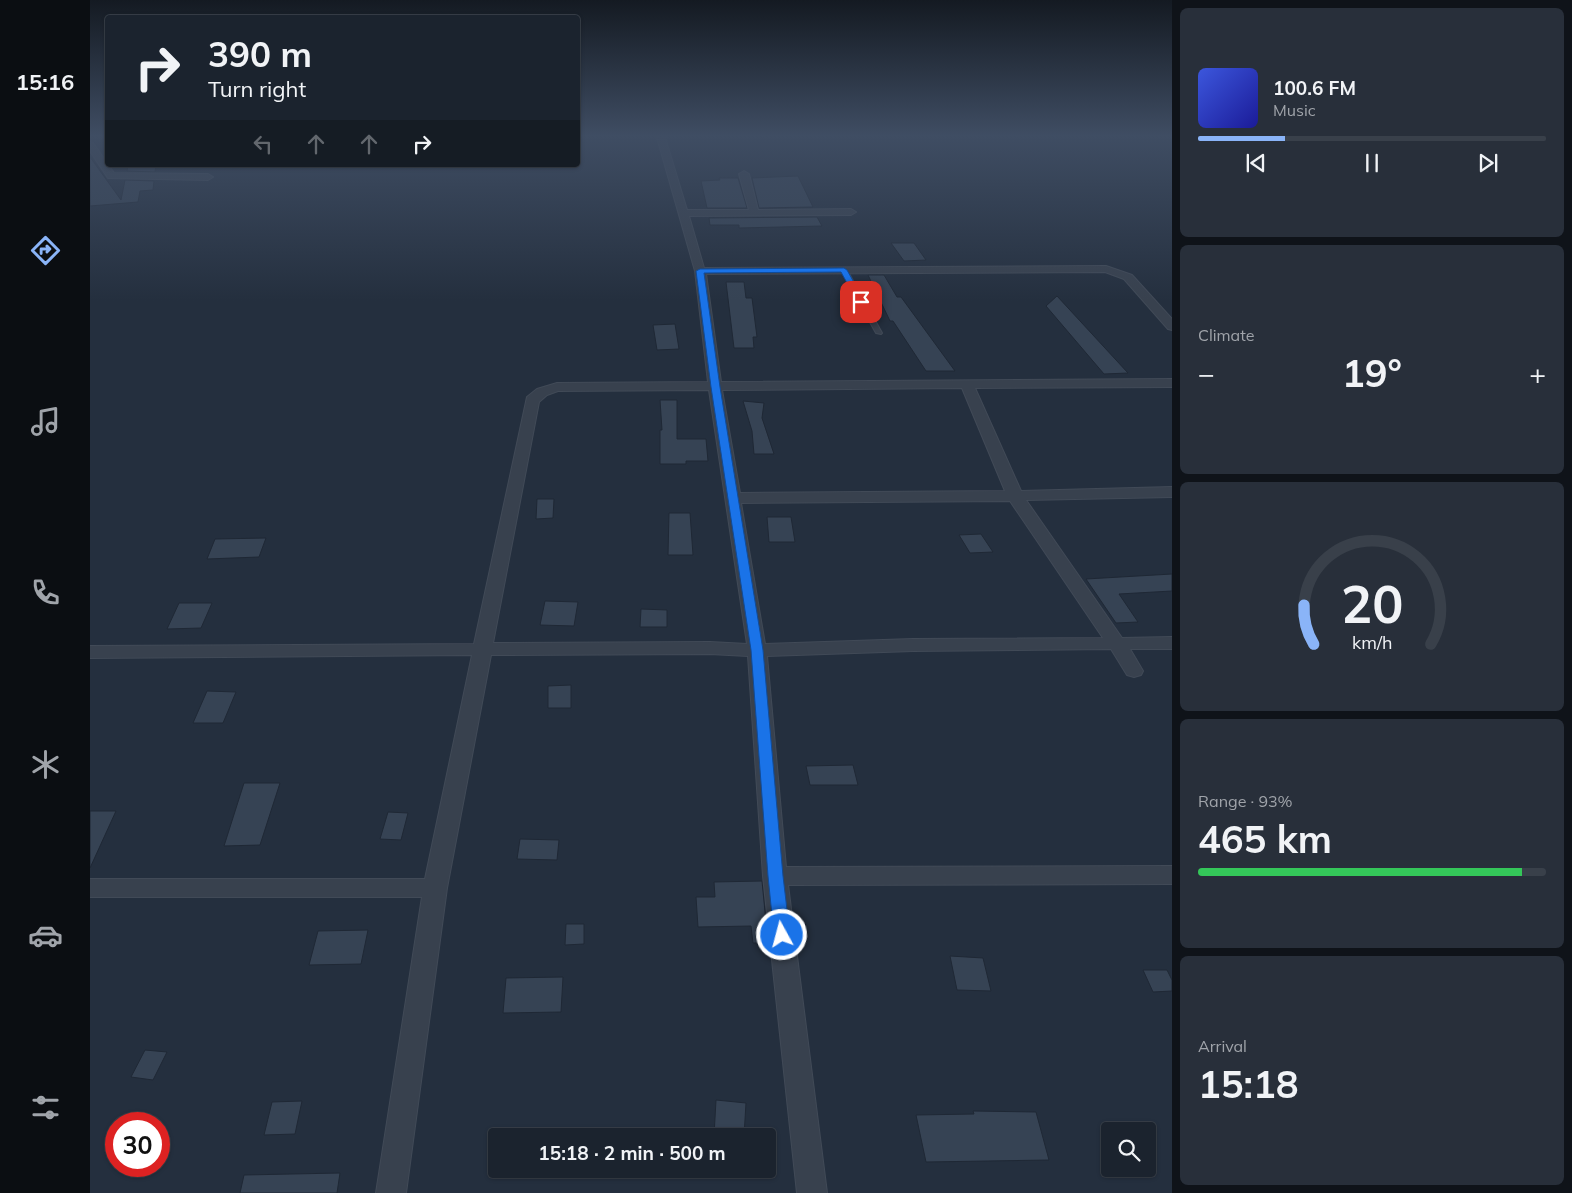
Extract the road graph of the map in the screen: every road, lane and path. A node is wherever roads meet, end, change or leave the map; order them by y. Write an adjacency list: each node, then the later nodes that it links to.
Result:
1 (676, 190): 5 (street)
2 (748, 190): 3 (street)
3 (754, 212): 4 (street); 5 (street)
4 (851, 212)
5 (683, 213): 7 (street)
6 (844, 270): 7 (street); 8 (street); 9 (lane)
7 (700, 271): 12 (street)
8 (1172, 326)
9 (878, 333)
10 (1172, 383): 11 (street)
11 (967, 384): 12 (street); 14 (street)
12 (716, 387): 15 (street); 18 (street)
13 (1172, 492): 14 (street)
14 (1015, 496): 15 (street); 17 (street)
15 (733, 498): 19 (street)
16 (1172, 643): 17 (street)
17 (1118, 644): 19 (street); 21 (street)
18 (481, 649): 19 (street); 20 (street); 25 (street)
19 (757, 650): 23 (street)
20 (90, 652)
21 (1134, 671)
22 (1172, 875): 23 (street)
23 (775, 876): 27 (street)
24 (90, 888): 25 (street)
25 (435, 888): 26 (street)
26 (392, 1193)
27 (812, 1193)

